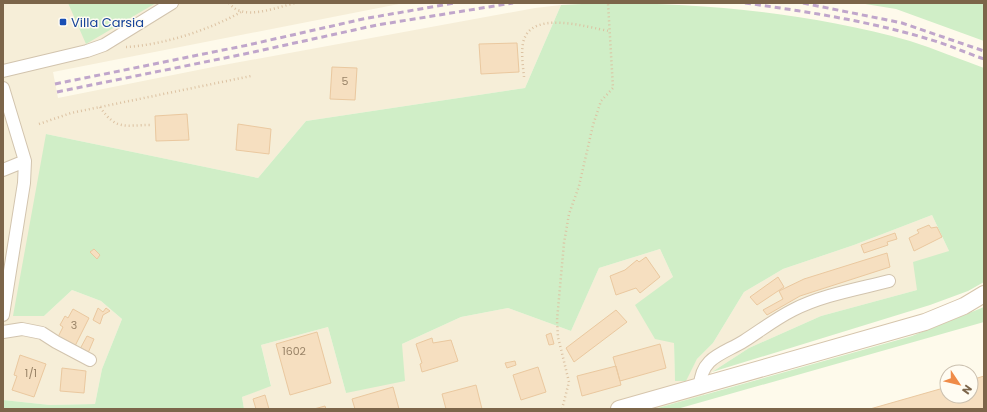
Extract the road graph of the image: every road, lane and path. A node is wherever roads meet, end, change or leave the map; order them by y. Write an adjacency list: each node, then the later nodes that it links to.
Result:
1 (172, 3): 7 (street)
2 (229, 3): 5 (path)
3 (296, 3): 5 (path)
4 (608, 3): 6 (path)
5 (241, 12): 7 (path)
6 (609, 31): 10 (path); 23 (path)
7 (104, 45): 8 (street)
8 (3, 71)
9 (250, 76): 12 (path)
10 (524, 77)
11 (3, 88): 15 (street)
12 (100, 107): 13 (path); 14 (path)
13 (39, 124)
14 (151, 125)
15 (25, 161): 16 (street); 19 (street)
16 (3, 170)
17 (889, 281): 22 (street)
18 (984, 294): 22 (main road)
19 (3, 315)
20 (3, 332): 21 (street)
21 (90, 360)
22 (700, 386): 24 (main road)
23 (562, 409)
24 (619, 409)

